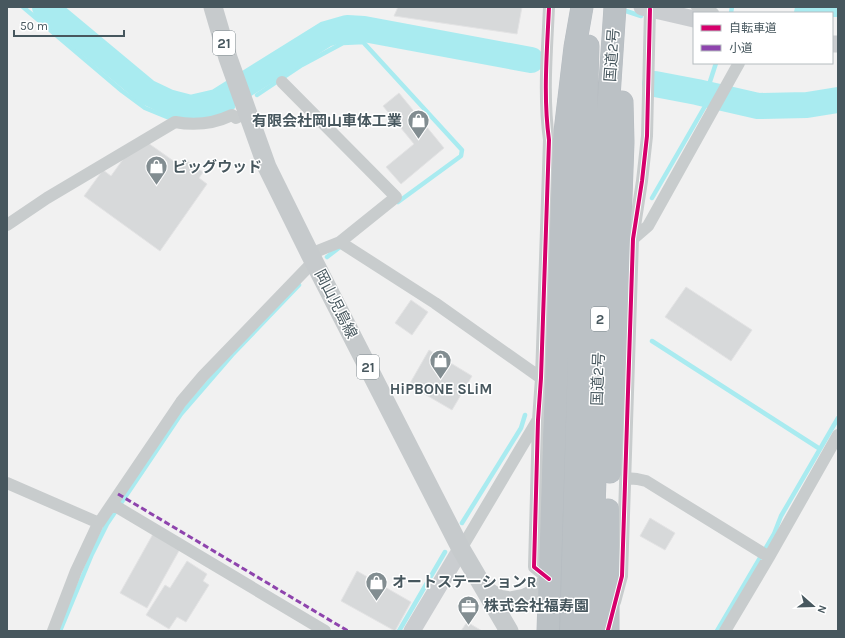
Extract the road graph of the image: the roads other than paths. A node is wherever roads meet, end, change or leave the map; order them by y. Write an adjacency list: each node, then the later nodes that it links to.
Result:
1 (213, 7): 13 (main road, 岡山児島線 / 21)
2 (549, 7): 18 (street)
3 (582, 7): 27 (highway)
4 (588, 7): 34 (highway, 国道2号 / 2)
5 (615, 7): 35 (highway, 国道2号 / 2)
6 (619, 7): 35 (highway)
7 (696, 7): 9 (street)
8 (646, 8): 10 (main road); 15 (street)
9 (710, 12)
10 (693, 19)
11 (738, 64): 15 (street)
12 (282, 82): 16 (street)
13 (242, 96): 14 (street); 17 (main road, 岡山児島線 / 21)
14 (7, 225)
15 (633, 239): 21 (street)
16 (343, 243): 17 (street); 18 (street)
17 (312, 258): 23 (street); 25 (main road, 岡山児島線 / 21)
18 (541, 378): 19 (street)
19 (538, 420): 25 (street); 27 (street)
20 (838, 435): 26 (street)
21 (625, 478): 26 (street); 35 (street)
22 (7, 483): 24 (street)
23 (116, 506): 24 (street); 30 (street)
24 (99, 523): 29 (street)
25 (461, 549): 28 (main road, 岡山児島線 / 21); 31 (main road)
26 (764, 555): 36 (street)
27 (549, 579): 28 (main road); 33 (highway)
28 (486, 590): 32 (main road, 岡山児島線 / 21)
29 (53, 631)
30 (325, 631)
31 (412, 631)
32 (509, 631)
33 (548, 631)
34 (571, 631)
35 (602, 631)
36 (724, 631)

